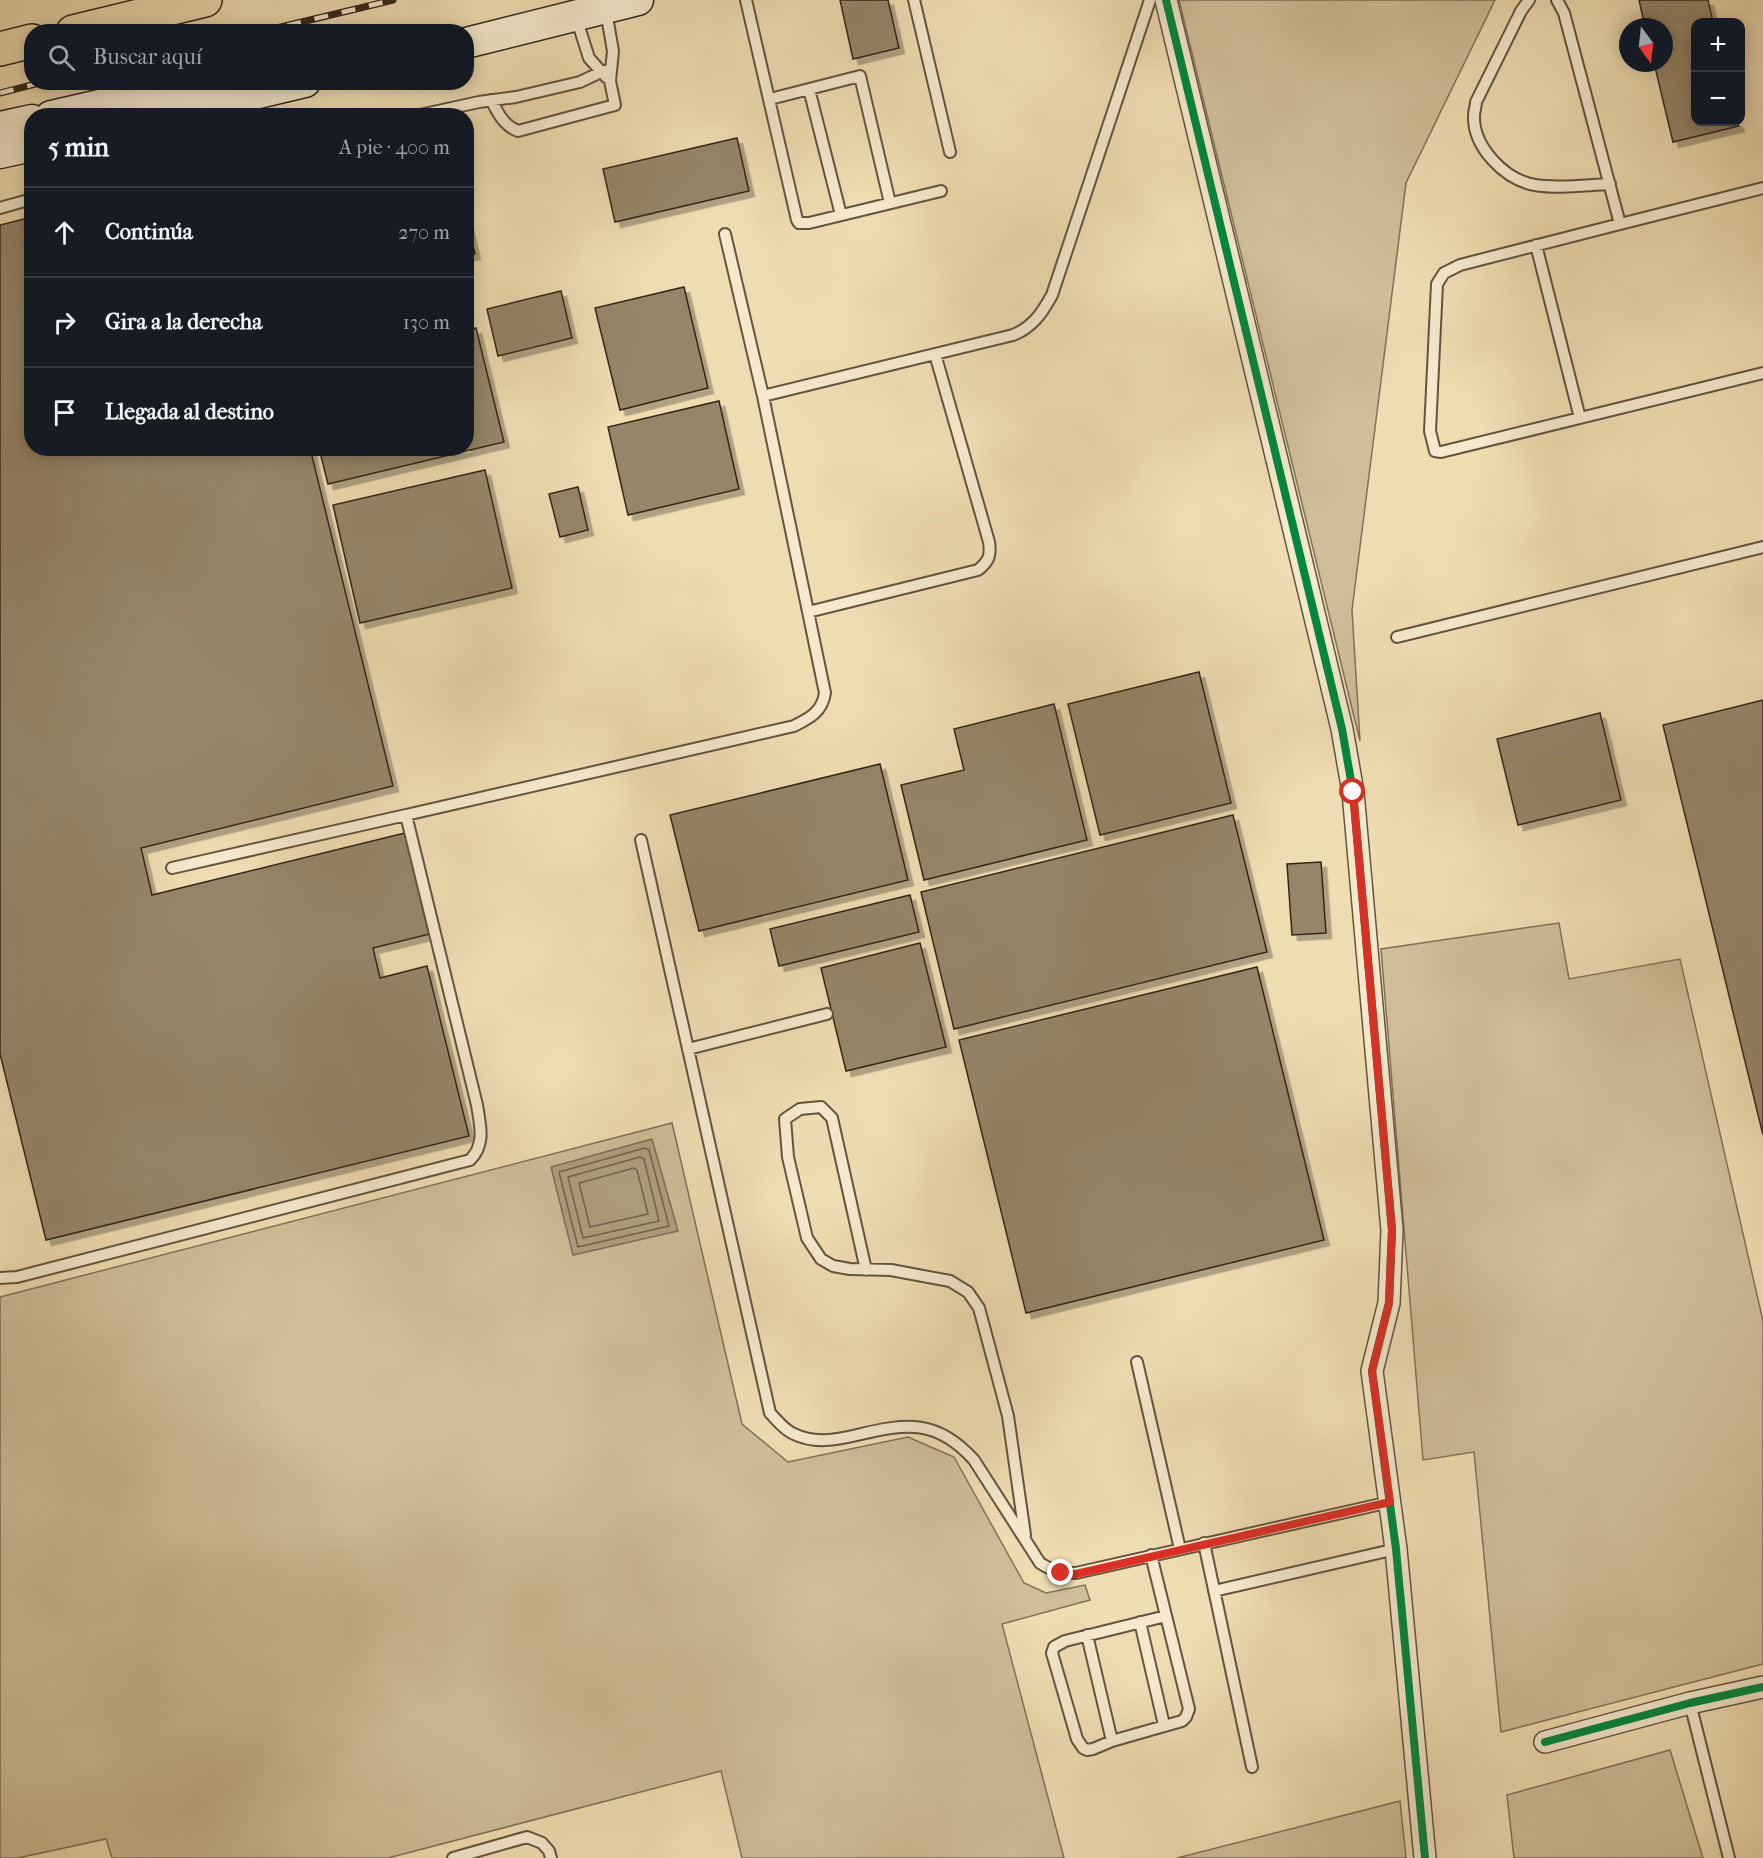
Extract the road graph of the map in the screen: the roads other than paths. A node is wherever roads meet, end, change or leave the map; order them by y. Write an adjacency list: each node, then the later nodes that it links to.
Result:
1 (206, 0): 11 (highway)
2 (638, 0): 9 (main road)
3 (746, 0): 19 (lane)
4 (914, 0): 27 (lane)
5 (1150, 0): 39 (lane)
6 (1166, 0): 54 (street)
7 (1529, 0): 29 (lane)
8 (1557, 0): 29 (lane)
9 (606, 8): 10 (main road); 15 (lane)
10 (575, 16): 12 (main road); 15 (lane)
11 (106, 24)
12 (474, 41)
13 (24, 43): 14 (highway)
14 (0, 49)
15 (607, 74): 20 (lane); 20 (lane)
16 (809, 89): 19 (lane); 33 (lane); 35 (lane)
17 (164, 90): 21 (main road)
18 (271, 90): 22 (main road)
19 (770, 99): 35 (lane)
20 (491, 100): 23 (lane)
21 (86, 108)
22 (196, 108)
23 (453, 108)
24 (24, 122): 25 (main road)
25 (0, 127)
26 (24, 148): 28 (main road)
27 (950, 152)
28 (0, 153)
29 (1610, 184): 36 (lane)
30 (1763, 188): 36 (lane)
31 (941, 191): 33 (lane)
32 (24, 201): 34 (lane)
33 (890, 204): 35 (lane)
34 (0, 208)
35 (840, 215)
36 (1620, 224): 38 (lane)
37 (725, 234): 41 (lane)
38 (1536, 245): 42 (lane); 42 (lane)
39 (935, 354): 41 (lane); 44 (lane)
40 (1763, 374): 42 (lane)
41 (763, 396): 44 (lane)
42 (1580, 418)
43 (1763, 547): 45 (lane)
44 (808, 612): 46 (lane)
45 (1397, 638)
46 (406, 815): 48 (lane); 52 (lane)
47 (641, 840): 50 (lane)
48 (172, 868)
49 (827, 1014): 50 (lane)
50 (688, 1049): 55 (lane)
51 (866, 1270): 51 (lane); 55 (lane)
52 (0, 1278)
53 (1137, 1362): 57 (lane)
54 (1390, 1502): 56 (lane); 58 (street)
55 (1026, 1542): 59 (lane)
56 (1204, 1543): 57 (lane); 60 (lane)
57 (1180, 1549): 59 (lane)
58 (1396, 1549): 60 (lane); 72 (street)
59 (1152, 1555): 61 (lane)
60 (1214, 1591): 69 (lane)
61 (1166, 1616): 62 (lane); 66 (lane)
62 (1140, 1622): 63 (lane); 66 (lane)
63 (1087, 1635): 67 (lane); 67 (lane)
64 (1763, 1687): 65 (street)
65 (1690, 1703): 68 (street); 73 (lane)
66 (1164, 1725): 67 (lane)
67 (1112, 1741)
68 (1545, 1742)
69 (1252, 1767)
70 (453, 1858): 71 (lane)
71 (551, 1858)
72 (1425, 1858)
73 (1729, 1858)

